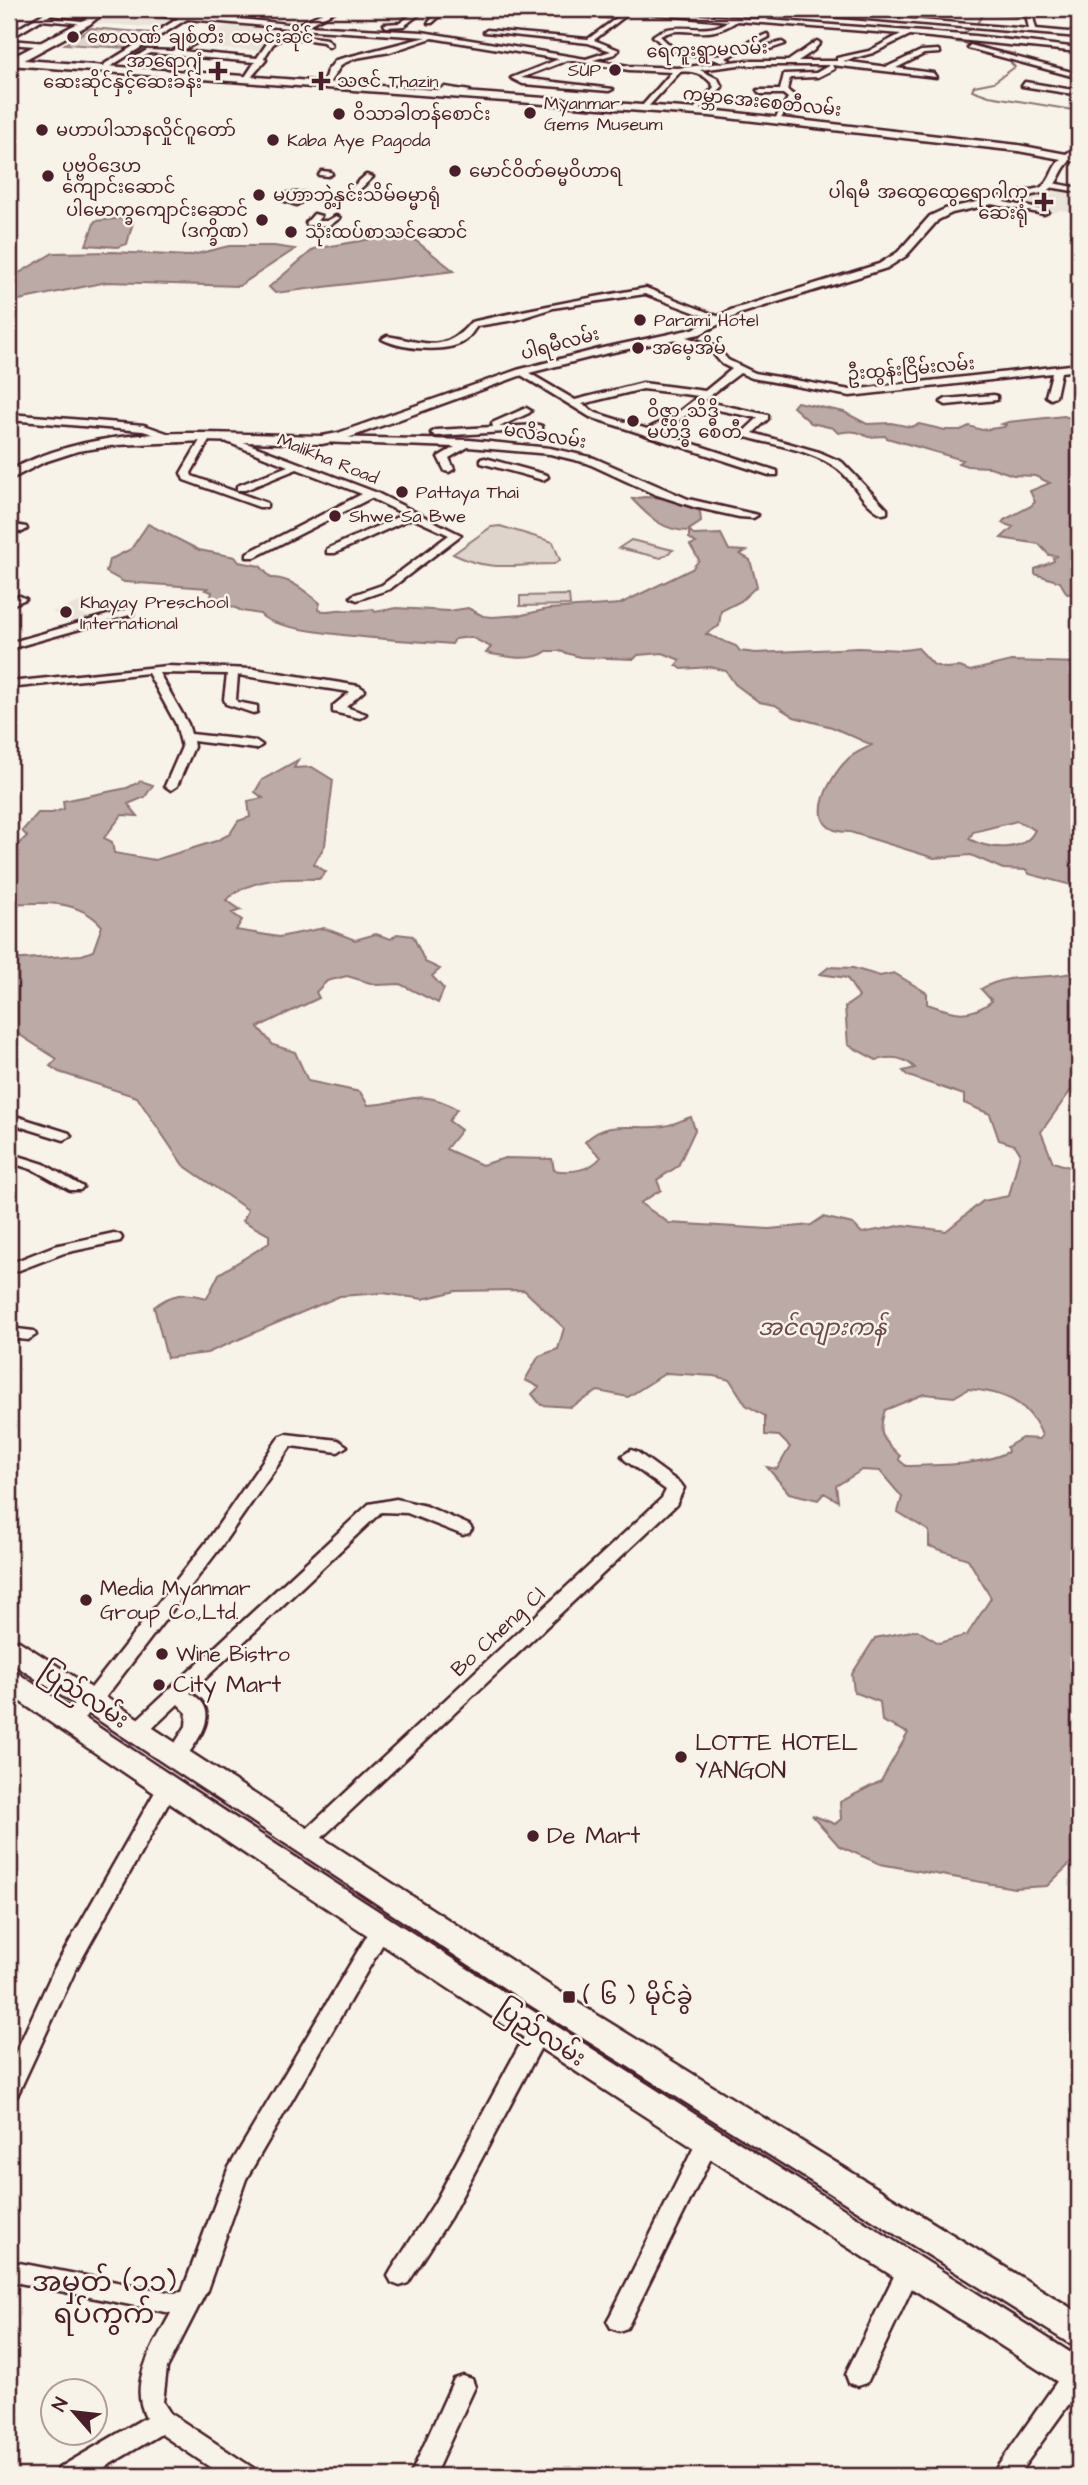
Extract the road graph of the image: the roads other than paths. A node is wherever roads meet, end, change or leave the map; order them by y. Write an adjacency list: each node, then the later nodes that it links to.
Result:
1 (55, 9): 22 (street)
2 (63, 9): 3 (street, ရေကူးရွာမလမ်း)
3 (104, 9): 18 (street, ရေကူးရွာမလမ်း); 25 (main road)
4 (202, 9): 18 (street)
5 (335, 9): 23 (street)
6 (360, 9): 17 (street)
7 (423, 9): 23 (street)
8 (445, 9): 36 (street)
9 (513, 9): 14 (street)
10 (604, 9): 12 (street)
11 (719, 9): 21 (street)
12 (642, 10): 21 (street)
13 (787, 10): 24 (street)
14 (551, 11): 19 (street); 26 (street)
15 (798, 12): 28 (street)
16 (988, 12): 34 (street)
17 (412, 13)
18 (190, 15): 31 (street, ရေကူးရွာမလမ်း); 67 (street)
19 (622, 16): 27 (street); 47 (street)
20 (895, 16): 28 (street)
21 (709, 17): 27 (street)
22 (39, 18): 25 (street); 44 (street)
23 (314, 20): 31 (street)
24 (761, 21): 27 (street); 35 (street)
25 (86, 22): 50 (main road)
26 (535, 22)
27 (733, 22): 58 (street)
28 (956, 25): 30 (street)
29 (508, 26): 33 (street)
30 (967, 26): 34 (street); 43 (street)
31 (296, 27): 36 (street, ရေကူးရွာမလမ်း); 39 (street)
32 (528, 27): 38 (street)
33 (486, 29): 38 (street); 45 (street)
34 (1033, 31): 37 (street)
35 (909, 33): 42 (street); 43 (street)
36 (422, 34): 40 (street, ရေကူးရွာမလမ်း)
37 (1079, 34)
38 (521, 35): 47 (street)
39 (280, 36): 51 (street); 59 (street)
40 (435, 36): 45 (street, ရေကူးရွာမလမ်း); 83 (street)
41 (767, 36): 52 (street)
42 (901, 37): 65 (street); 77 (street)
43 (956, 37): 54 (street)
44 (9, 39): 50 (street)
45 (463, 40): 53 (street); 57 (street, ရေကူးရွာမလမ်း)
46 (196, 41): 56 (street)
47 (589, 41): 61 (street)
48 (817, 43): 63 (street)
49 (782, 44): 52 (street)
50 (47, 45): 60 (main road)
51 (329, 45)
52 (745, 46): 58 (street)
53 (439, 47)
54 (1079, 50)
55 (938, 51): 72 (street)
56 (174, 57): 56 (street); 59 (street)
57 (566, 58): 61 (street, ရေကူးရွာမလမ်း); 64 (street)
58 (718, 58): 62 (street)
59 (262, 60): 78 (street)
60 (13, 61): 66 (main road, ကမ္ဘာအေးစေတီလမ်း)
61 (580, 61): 68 (street, ရေကူးရွာမလမ်း)
62 (735, 63): 63 (street, ရေကူးရွာမလမ်း); 70 (street, ရေကူးရွာမလမ်း)
63 (788, 64): 65 (street, ရေကူးရွာမလမ်း)
64 (547, 65): 69 (street); 80 (street)
65 (832, 65): 72 (street, ရေကူးရွာမလမ်း); 87 (street)
66 (77, 66): 67 (main road, ကမ္ဘာအေးစေတီလမ်း); 73 (main road, ကမ္ဘာအေးစေတီလမ်း)
67 (106, 67): 73 (main road, ကမ္ဘာအေးစေတီလမ်း)
68 (629, 68): 71 (street, ရေကူးရွာမလမ်း); 75 (street)
69 (568, 69)
70 (694, 69): 71 (street, ရေကူးရွာမလမ်း); 91 (street)
71 (678, 70): 90 (street)
72 (891, 70): 76 (street, ရေကူးရွာမလမ်း); 79 (street)
73 (155, 72): 78 (main road, ကမ္ဘာအေးစေတီလမ်း)
74 (561, 74): 82 (street)
75 (622, 75)
76 (933, 75)
77 (1079, 76)
78 (249, 79): 83 (main road, ကမ္ဘာအေးစေတီလမ်း); 89 (main road, ကမ္ဘာအေးစေတီလမ်း)
79 (889, 79)
80 (523, 82): 82 (street)
81 (615, 82): 85 (street)
82 (537, 83): 85 (street)
83 (327, 84): 89 (main road, ကမ္ဘာအေးစေတီလမ်း)
84 (1025, 84): 88 (street)
85 (609, 89): 89 (street)
86 (760, 92): 87 (street)
87 (785, 92): 92 (street)
88 (1079, 93)
89 (594, 104): 90 (main road, ကမ္ဘာအေးစေတီလမ်း)
90 (646, 107): 91 (main road, ကမ္ဘာအေးစေတီလမ်း); 93 (main road, ကမ္ဘာအေးစေတီလမ်း)
91 (697, 110): 92 (main road, ကမ္ဘာအေးစေတီလမ်း)
92 (779, 119): 93 (main road, ကမ္ဘာအေးစေတီလမ်း)
93 (942, 139): 94 (main road, ကမ္ဘာအေးစေတီလမ်း)
94 (1048, 151): 95 (main road, ကမ္ဘာအေးစေတီလမ်း); 95 (main road)
95 (1075, 156): 97 (main road)
96 (369, 177): 99 (street)
97 (1052, 185): 98 (street); 101 (main road, ပါရမီလမ်း)
98 (1079, 190)
99 (353, 191)
100 (305, 195): 102 (street)
101 (994, 202): 103 (street); 106 (main road, ပါရမီလမ်း)
102 (296, 203)
103 (1044, 212)
104 (317, 216): 105 (street)
105 (337, 218)
106 (721, 319): 107 (main road, ပါရမီလမ်း); 108 (street)
107 (674, 336): 111 (street, ဦးထွန်းငြိမ်းလမ်း); 112 (main road, ပါရမီလမ်း)
108 (387, 339)
109 (1079, 367): 110 (street, ဦးထွန်းငြိမ်းလမ်း)
110 (1057, 369): 113 (street, ဦးထွန်းငြိမ်းလမ်း); 115 (street)
111 (737, 370): 113 (street, ဦးထွန်းငြိမ်းလမ်း); 114 (street)
112 (521, 372): 119 (street); 129 (main road, ပါရမီလမ်း)
113 (976, 379): 117 (street)
114 (708, 394): 119 (street); 120 (street)
115 (1051, 396)
116 (994, 398): 117 (street)
117 (974, 400): 118 (street)
118 (946, 402)
119 (575, 403): 125 (street)
120 (698, 403): 125 (street); 143 (street)
121 (526, 411): 123 (street)
122 (9, 417): 126 (street)
123 (486, 428): 124 (street); 130 (street)
124 (539, 428)
125 (648, 432): 133 (street)
126 (179, 439): 127 (main road, ပါရမီလမ်း); 138 (main road, ပါရမီလမ်း)
127 (205, 439): 128 (main road, ပါရမီလမ်း); 142 (street)
128 (230, 440): 129 (main road, ပါရမီလမ်း); 134 (street, Malikha Road)
129 (322, 440): 130 (street, မလိခလမ်း)
130 (386, 442): 131 (street, မလိခလမ်း)
131 (469, 443): 132 (street, မလိခလမ်း); 135 (street)
132 (508, 446): 139 (street); 145 (street, မလိခလမ်း)
133 (741, 462): 136 (street); 137 (street)
134 (298, 465): 140 (street); 141 (street, Malikha Road)
135 (449, 469)
136 (723, 469)
137 (773, 473)
138 (9, 477)
139 (543, 477)
140 (241, 488)
141 (371, 494): 144 (street, Malikha Road); 149 (street)
142 (262, 506)
143 (883, 512)
144 (412, 514): 148 (street); 150 (street, Malikha Road)
145 (752, 516)
146 (9, 527): 147 (street)
147 (22, 529)
148 (331, 551)
149 (251, 555)
150 (357, 597)
151 (129, 612): 152 (street)
152 (9, 646)
153 (137, 655): 156 (street)
154 (152, 670): 155 (street); 156 (street); 160 (street)
155 (233, 671): 158 (street); 159 (street)
156 (133, 672): 157 (street)
157 (9, 685)
158 (253, 709)
159 (360, 714)
160 (186, 737): 161 (street); 162 (street)
161 (256, 745)
162 (171, 786)
163 (9, 1118): 164 (street)
164 (64, 1136)
165 (9, 1157): 166 (street)
166 (75, 1187)
167 (114, 1238): 168 (street)
168 (9, 1269)
169 (9, 1333): 170 (street)
170 (28, 1335)
171 (338, 1446): 177 (street)
172 (631, 1456): 182 (street, Bo Cheng Cl)
173 (463, 1529): 176 (street)
174 (9, 1648): 177 (highway, ပြည်လမ်း)
175 (11, 1687): 178 (highway, ပြည်လမ်း)
176 (178, 1695): 179 (street); 180 (street)
177 (91, 1702): 178 (street); 179 (highway, ပြည်လမ်း)
178 (66, 1721): 181 (highway, ပြည်လမ်း)
179 (137, 1731): 180 (highway, ပြည်လမ်း)
180 (184, 1762): 181 (highway); 182 (highway, ပြည်လမ်း)
181 (167, 1788): 183 (highway, ပြည်လမ်း); 186 (street)
182 (306, 1841): 184 (highway, ပြည်လမ်း)
183 (381, 1930): 185 (highway, ပြည်လမ်း); 191 (street)
184 (541, 1996): 185 (highway); 193 (highway, ပြည်လမ်း)
185 (528, 2026): 187 (highway, ပြည်လမ်း); 190 (street)
186 (9, 2090)
187 (708, 2142): 189 (highway, ပြည်လမ်း); 192 (street)
188 (9, 2271): 191 (street)
189 (908, 2271): 194 (highway, ပြည်လမ်း); 195 (street)
190 (400, 2276)
191 (190, 2301): 197 (street)
192 (619, 2321)
193 (1079, 2331)
194 (1078, 2374): 201 (street)
195 (859, 2375)
196 (463, 2387): 200 (street)
197 (161, 2421): 198 (street); 199 (street)
198 (68, 2476)
199 (244, 2476)
200 (422, 2476)
201 (1003, 2476)

